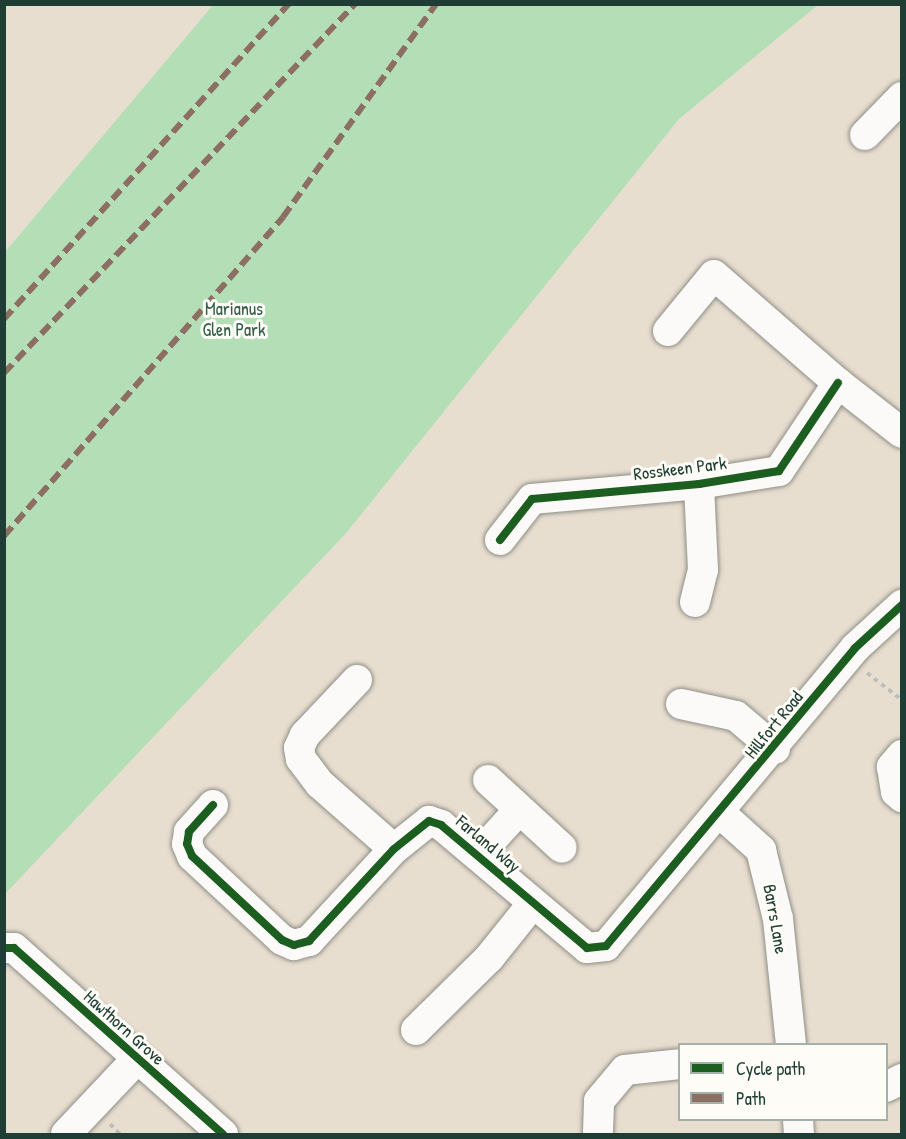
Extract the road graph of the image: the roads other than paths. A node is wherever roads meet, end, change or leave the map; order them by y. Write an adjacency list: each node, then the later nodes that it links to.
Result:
1 (902, 97): 2 (street)
2 (865, 135)
3 (668, 331): 4 (street)
4 (838, 383): 5 (street); 6 (street, Rosskeen Park)
5 (900, 427)
6 (699, 484): 7 (street, Rosskeen Park); 8 (street, Rosskeen Park)
7 (500, 540)
8 (695, 602)
9 (902, 605): 12 (street, Hillfort Road)
10 (357, 680): 20 (street)
11 (681, 704): 12 (street)
12 (775, 749): 18 (street, Hillfort Road)
13 (902, 755): 15 (street)
14 (488, 780): 17 (street)
15 (902, 797)
16 (213, 805): 20 (street, Farland Way)
17 (519, 810): 19 (street); 21 (street)
18 (719, 812): 22 (street, Farland Way); 25 (street, Barrs Lane)
19 (562, 848)
20 (394, 849): 21 (street, Farland Way)
21 (478, 855): 22 (street, Farland Way)
22 (533, 903): 24 (street)
23 (4, 948): 26 (street, Hawthorn Grove)
24 (416, 1030)
25 (791, 1043)
26 (136, 1060): 31 (street, Hawthorn Grove); 32 (street, Hawthorn Grove)
27 (678, 1064): 30 (street)
28 (902, 1079): 29 (street)
29 (888, 1086)
30 (598, 1132)
31 (66, 1134)
32 (223, 1134)

